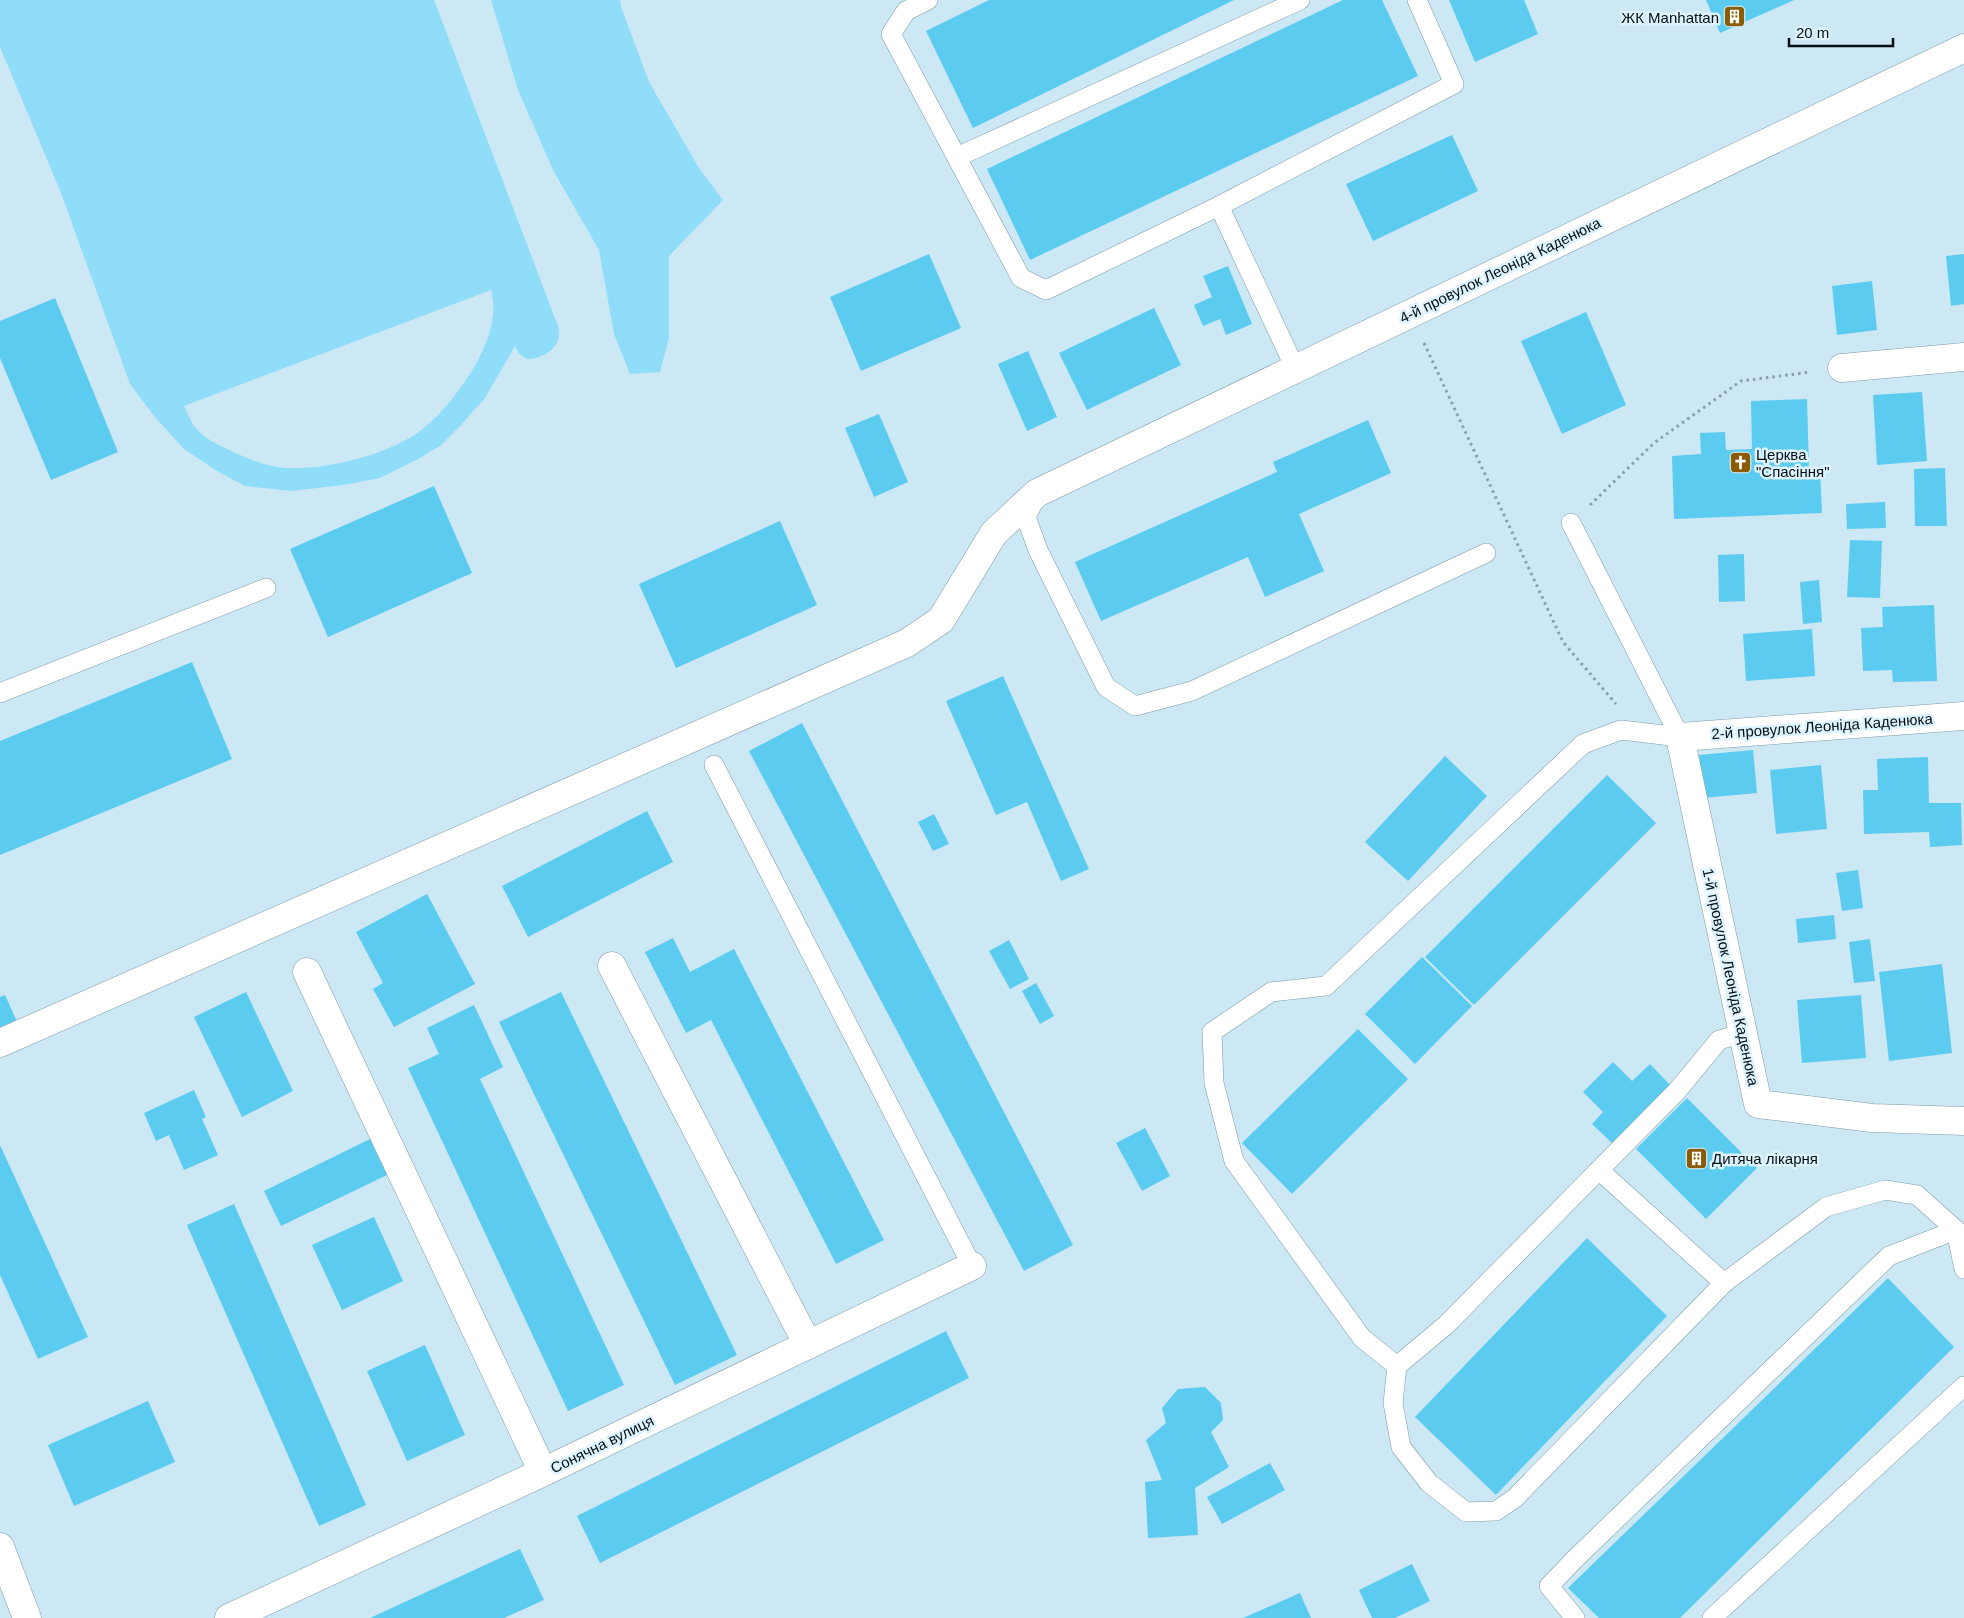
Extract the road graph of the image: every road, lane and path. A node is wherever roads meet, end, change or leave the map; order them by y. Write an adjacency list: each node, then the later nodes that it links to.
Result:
1 (928, 0): 5 (lane)
2 (1300, 0): 5 (lane)
3 (1417, 0): 6 (lane)
4 (1964, 48): 7 (street, 4-й провулок Леоніда Каденюка)
5 (957, 157): 6 (lane)
6 (1219, 206): 9 (lane)
7 (1410, 313): 9 (street, 4-й провулок Леоніда Каденюка); 17 (path)
8 (1964, 357): 10 (street)
9 (1295, 368): 11 (street, 4-й провулок Леоніда Каденюка)
10 (1842, 368): 12 (path)
11 (1037, 493): 13 (lane); 23 (street, 4-й провулок Леоніда Каденюка)
12 (1571, 523): 18 (lane)
13 (1486, 553)
14 (266, 588): 15 (lane)
15 (0, 694)
16 (1964, 716): 18 (street, 2-й провулок Леоніда Каденюка)
17 (1641, 733): 18 (lane); 31 (lane)
18 (1680, 736): 22 (street, 1-й провулок Леоніда Каденюка)
19 (714, 765): 27 (lane)
20 (612, 966): 30 (street)
21 (307, 972): 33 (street)
22 (1743, 1034): 24 (street, 1-й провулок Леоніда Каденюка); 25 (lane)
23 (0, 1042)
24 (1964, 1121)
25 (1599, 1170): 29 (lane); 31 (lane)
26 (1956, 1230): 28 (lane); 29 (lane); 37 (lane)
27 (972, 1266): 30 (street, Сонячна вулиця)
28 (1964, 1269)
29 (1724, 1283): 31 (lane)
30 (808, 1345): 33 (street, Сонячна вулиця)
31 (1397, 1366)
32 (1964, 1386): 38 (lane)
33 (543, 1472): 36 (street, Сонячна вулиця)
34 (0, 1547): 35 (street)
35 (28, 1618)
36 (229, 1618)
37 (1576, 1618)
38 (1712, 1618)

